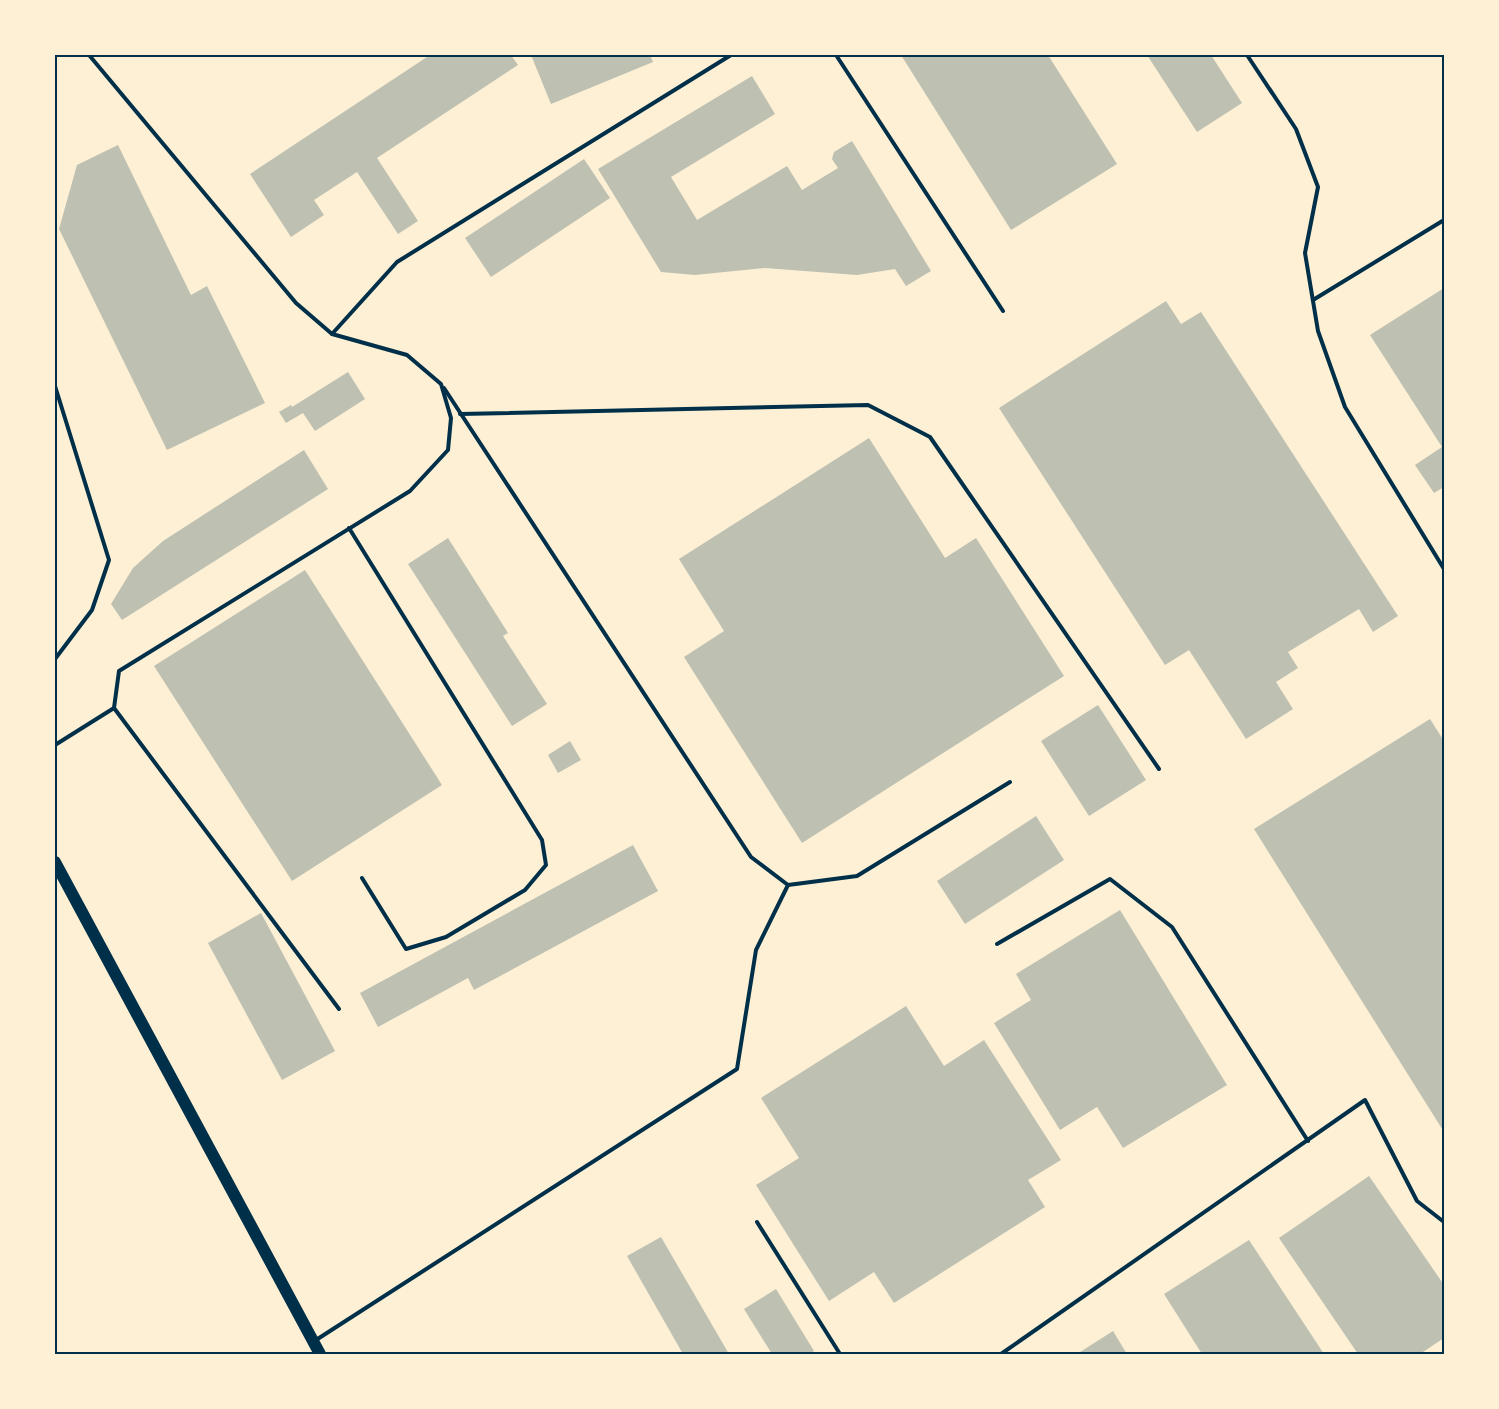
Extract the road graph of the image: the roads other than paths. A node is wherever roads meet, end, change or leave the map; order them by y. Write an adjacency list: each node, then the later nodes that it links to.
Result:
1 (89, 55): 8 (lane)
2 (731, 55): 8 (lane)
3 (836, 55): 7 (lane)
4 (1247, 55): 6 (lane)
5 (1444, 220): 6 (lane)
6 (1312, 300): 13 (lane)
7 (1003, 311)
8 (332, 334): 9 (lane)
9 (441, 384): 11 (lane); 12 (lane)
10 (55, 386): 14 (lane)
11 (460, 414): 17 (lane); 21 (lane)
12 (349, 528): 15 (lane); 20 (lane)
13 (1444, 569)
14 (55, 659)
15 (114, 708): 16 (lane); 23 (lane)
16 (55, 744)
17 (1159, 769)
18 (1010, 782): 21 (lane)
19 (55, 862): 27 (main road)
20 (362, 878)
21 (788, 885): 27 (lane)
22 (997, 944): 24 (lane)
23 (339, 1009)
24 (1308, 1141): 26 (lane); 30 (lane)
25 (757, 1222): 29 (lane)
26 (1444, 1222)
27 (314, 1341): 28 (main road)
28 (320, 1354)
29 (840, 1354)
30 (1001, 1354)

